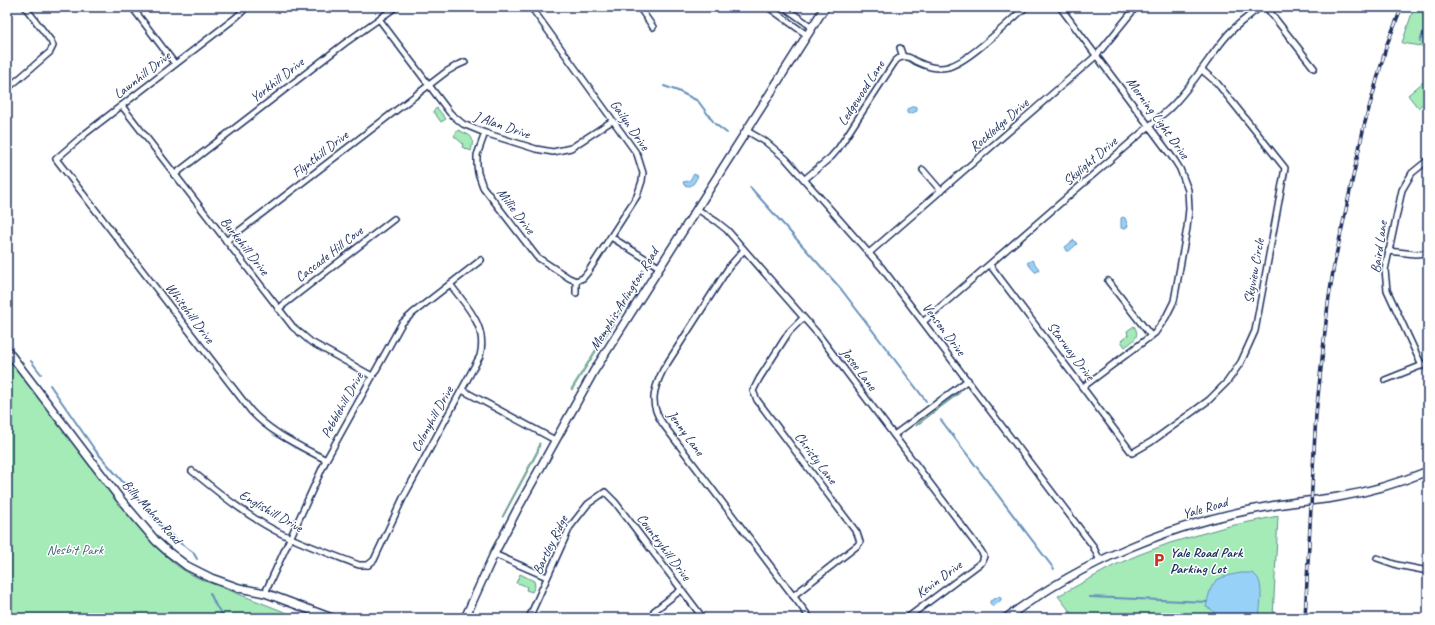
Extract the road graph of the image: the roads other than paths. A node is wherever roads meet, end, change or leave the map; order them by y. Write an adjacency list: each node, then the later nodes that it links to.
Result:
1 (25, 7): 27 (street)
2 (132, 7): 23 (street)
3 (396, 7): 15 (street, Yorkhill Drive)
4 (531, 7): 29 (street, Gailyn Drive)
5 (639, 7): 16 (street)
6 (768, 7): 18 (street)
7 (784, 7): 17 (street)
8 (825, 7): 17 (main road, Memphis-Arlington Road)
9 (1026, 7): 21 (street, Ledgewood Lane)
10 (1060, 7): 20 (street, Morning Light Drive)
11 (1136, 7): 20 (street, Rockledge Drive)
12 (1260, 7): 25 (street, Skylight Drive)
13 (1266, 7): 24 (street)
14 (241, 9): 23 (street, Lawnhill Drive)
15 (379, 19): 26 (street, J Alan Drive); 36 (street, Yorkhill Drive)
16 (653, 27)
17 (812, 27): 18 (main road, Memphis-Arlington Road)
18 (807, 35): 31 (main road, Memphis-Arlington Road)
19 (900, 48): 21 (street)
20 (1097, 55): 30 (street, Morning Light Drive); 38 (street, Rockledge Drive)
21 (903, 57): 37 (street, Ledgewood Lane)
22 (465, 62): 26 (street, Flynthill Drive)
23 (175, 64): 28 (street, Lawnhill Drive)
24 (1314, 68)
25 (1202, 70): 30 (street, Skylight Drive); 68 (street, Skyview Circle)
26 (429, 85): 32 (street, J Alan Drive); 42 (street, Flynthill Drive)
27 (7, 89)
28 (122, 106): 33 (street, Lawnhill Drive); 36 (street, Burkehill Drive)
29 (612, 121): 32 (street, J Alan Drive); 41 (street, Gailyn Drive)
30 (1150, 125): 48 (street, Skylight Drive); 57 (street, Morning Light Drive)
31 (747, 131): 37 (street, Venson Drive); 39 (main road, Memphis-Arlington Road)
32 (484, 133): 50 (street, Millie Drive)
33 (56, 159): 69 (street, Whitehill Drive)
34 (1428, 160): 44 (street, Baird Lane)
35 (923, 170): 38 (street)
36 (174, 175): 42 (street, Burkehill Drive)
37 (805, 179): 45 (street, Venson Drive)
38 (941, 191): 45 (street, Rockledge Drive)
39 (697, 209): 43 (street, Josee Lane); 49 (main road, Memphis-Arlington Road)
40 (394, 219): 54 (street, Cascade Hill Cove)
41 (611, 237): 49 (street); 50 (street, Gailyn Drive)
42 (226, 241): 54 (street, Burkehill Drive)
43 (744, 250): 55 (street, Josee Lane); 83 (street, Jenny Lane)
44 (1388, 251): 46 (street); 60 (street, Baird Lane)
45 (869, 253): 56 (street, Venson Drive)
46 (1428, 253)
47 (481, 260): 52 (street, Pebblehill Drive)
48 (990, 265): 56 (street, Skylight Drive); 64 (street, Starway Drive)
49 (659, 267): 67 (main road, Memphis-Arlington Road)
50 (576, 281): 53 (street)
51 (1108, 281): 57 (street)
52 (450, 284): 61 (street, Pebblehill Drive); 65 (street, Colonyhill Drive)
53 (576, 293)
54 (278, 308): 61 (street, Burkehill Drive)
55 (803, 318): 66 (street, Josee Lane); 83 (street, Christy Lane)
56 (924, 322): 62 (street, Venson Drive)
57 (1151, 336): 64 (street, Morning Light Drive)
58 (7, 350): 82 (main road, Billy Maher Road)
59 (1428, 363): 60 (street)
60 (1422, 366): 63 (street)
61 (372, 376): 69 (street, Pebblehill Drive)
62 (968, 380): 66 (street); 77 (street, Venson Drive)
63 (1385, 380)
64 (1083, 387): 68 (street, Starway Drive)
65 (462, 390): 67 (street); 78 (street, Colonyhill Drive)
66 (894, 435): 75 (street, Josee Lane)
67 (555, 440): 74 (main road, Memphis-Arlington Road)
68 (1132, 453)
69 (326, 460): 73 (street, Pebblehill Drive)
70 (192, 471): 73 (street, Englishill Drive)
71 (1428, 471): 77 (main road, Yale Road)
72 (605, 492): 80 (street, Bartley Ridge); 81 (street, Countryhill Drive)
73 (291, 538): 78 (street, Englishill Drive); 82 (street, Pebblehill Drive)
74 (494, 554): 80 (street); 87 (main road, Memphis-Arlington Road)
75 (984, 558): 91 (street, Kevin Drive)
76 (1377, 558): 79 (street)
77 (1100, 561): 85 (main road, Yale Road)
78 (369, 568)
79 (1428, 571)
80 (547, 577): 88 (street, Bartley Ridge)
81 (681, 590): 84 (street); 89 (street, Countryhill Drive)
82 (265, 593): 86 (main road, Billy Maher Road)
83 (793, 596): 90 (street, Jenny Lane)
84 (654, 611)
85 (1010, 617)
86 (332, 618)
87 (466, 618)
88 (529, 618)
89 (703, 618)
90 (810, 618)
91 (907, 618)

